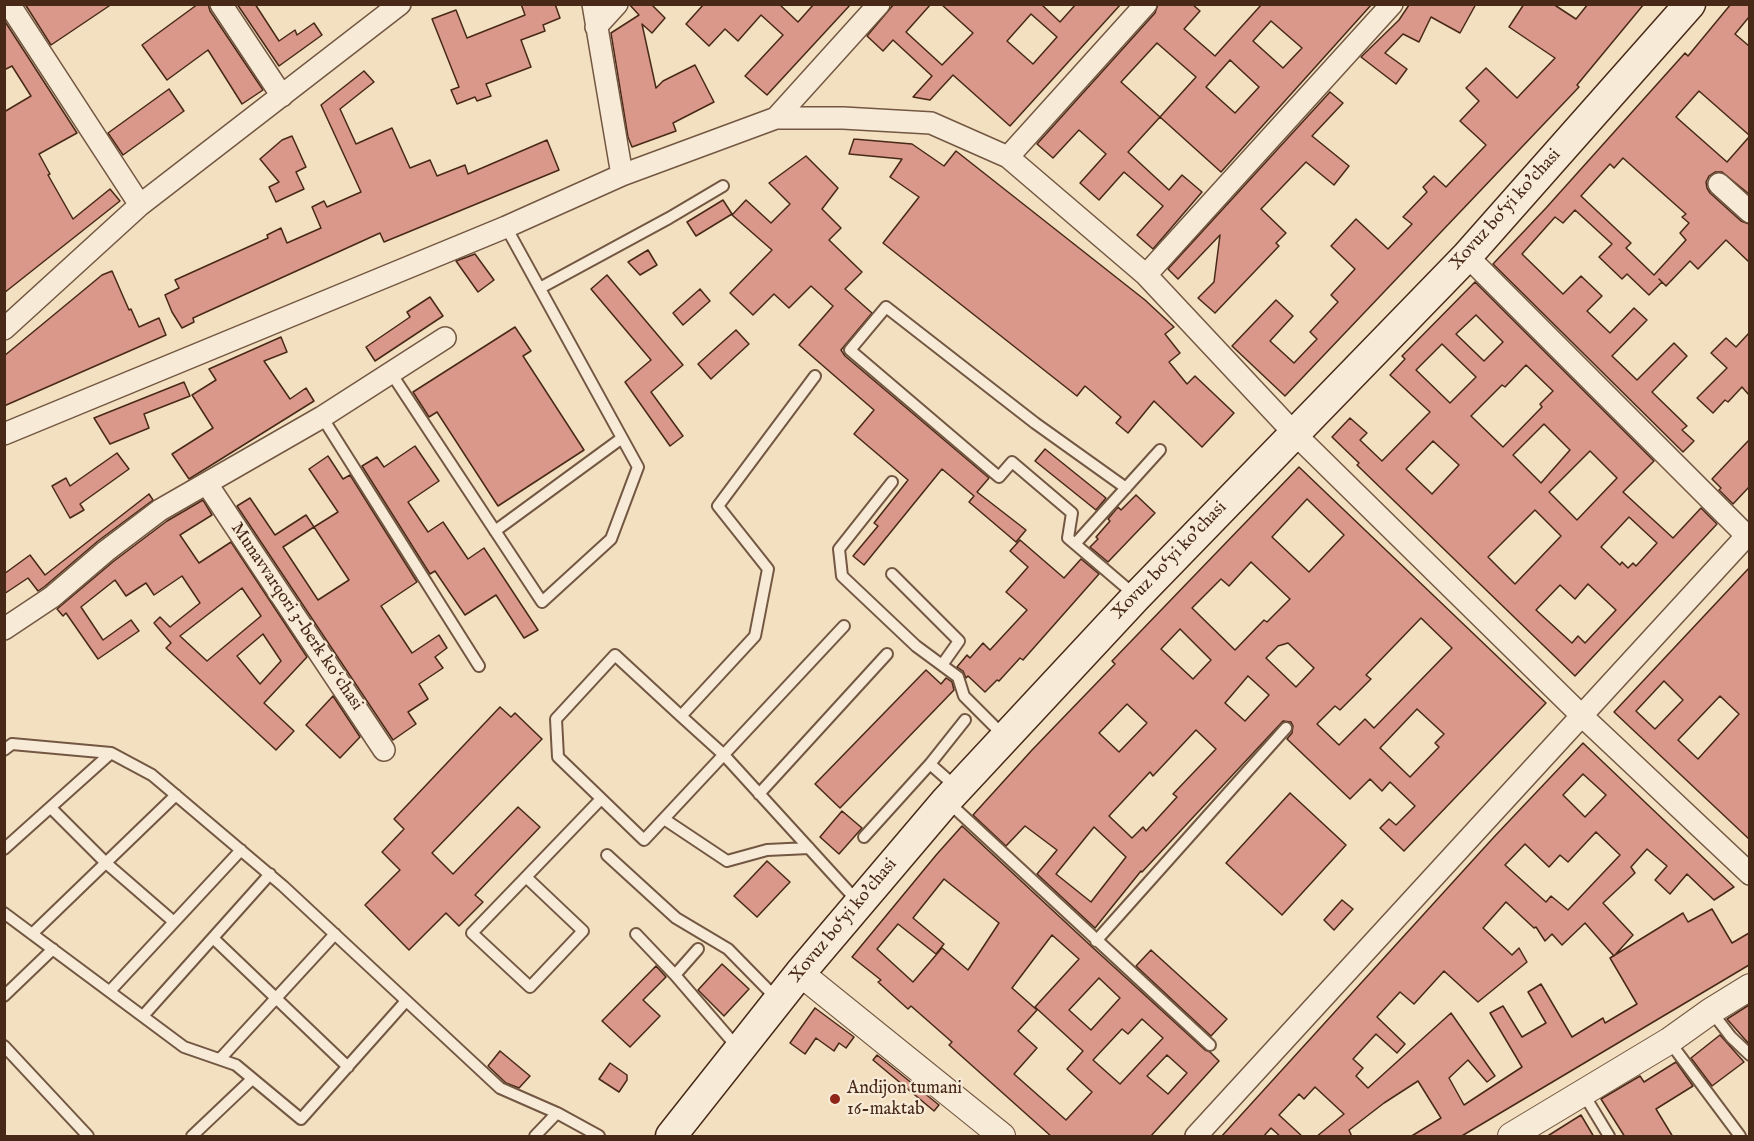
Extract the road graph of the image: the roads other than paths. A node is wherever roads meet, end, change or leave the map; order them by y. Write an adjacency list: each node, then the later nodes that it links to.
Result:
1 (9, 4): 17 (street)
2 (221, 4): 11 (street)
3 (400, 4): 11 (street)
4 (593, 4): 10 (street)
5 (617, 4): 10 (street)
6 (879, 4): 12 (street)
7 (1146, 4): 13 (street)
8 (1392, 4): 21 (street)
9 (1690, 4): 20 (main road, Xovuz bo‘yi ko'chasi)
10 (596, 27): 14 (street)
11 (282, 96): 17 (street)
12 (776, 118): 13 (street); 14 (street)
13 (1008, 157): 21 (street)
14 (622, 175): 19 (street)
15 (1719, 184): 18 (street)
16 (723, 186): 22 (lane)
17 (140, 205): 23 (street)
18 (1749, 212)
19 (506, 228): 22 (lane); 29 (street)
20 (1467, 255): 28 (main road, Xovuz bo‘yi ko'chasi); 36 (street)
21 (1146, 275): 28 (street)
22 (540, 288): 30 (lane)
23 (4, 329)
24 (445, 339): 25 (street)
25 (391, 373): 27 (street); 35 (lane)
26 (815, 376): 45 (lane)
27 (322, 417): 33 (street); 44 (lane)
28 (1294, 433): 39 (main road, Xovuz bo‘yi ko'chasi); 46 (street)
29 (4, 434)
30 (622, 438): 35 (lane); 35 (lane)
31 (1160, 450): 34 (lane)
32 (892, 482): 43 (lane)
33 (207, 484): 41 (street); 51 (street, Munavvarqori 3-berk koʻchasi)
34 (1126, 488): 37 (lane); 37 (lane)
35 (495, 531)
36 (1748, 536): 46 (street)
37 (1075, 544): 39 (lane)
38 (892, 574): 43 (lane)
39 (1136, 597): 49 (main road, Xovuz bo‘yi ko'chasi)
40 (844, 626): 53 (lane)
41 (4, 628)
42 (887, 654): 55 (lane)
43 (942, 665): 49 (lane)
44 (479, 666)
45 (681, 716): 53 (lane); 58 (lane)
46 (1581, 716): 68 (street); 106 (street)
47 (965, 720): 54 (lane)
48 (1286, 728): 77 (lane)
49 (1005, 737): 57 (main road, Xovuz bo‘yi ko'chasi)
50 (4, 750): 52 (lane)
51 (384, 750)
52 (111, 753): 56 (lane); 59 (lane)
53 (724, 754): 55 (lane); 60 (lane)
54 (930, 764): 57 (lane); 61 (lane)
55 (759, 794): 62 (lane)
56 (176, 795): 64 (lane); 66 (lane)
57 (952, 795): 70 (main road, Xovuz bo‘yi ko'chasi); 77 (lane)
58 (601, 799): 60 (lane); 69 (lane)
59 (51, 808): 63 (lane); 66 (lane)
60 (664, 819): 62 (lane)
61 (864, 837)
62 (808, 848): 70 (lane)
63 (4, 849)
64 (241, 850): 67 (lane); 72 (lane)
65 (608, 855): 86 (lane)
66 (106, 863): 72 (lane); 73 (lane)
67 (270, 874): 74 (lane); 76 (lane)
68 (1749, 874)
69 (526, 877): 69 (lane)
70 (859, 903): 80 (main road, Xovuz bo‘yi ko'chasi)
71 (4, 913): 73 (lane)
72 (174, 922): 83 (lane)
73 (32, 934): 79 (lane)
74 (335, 934): 85 (lane); 87 (lane)
75 (636, 934): 81 (lane)
76 (213, 938): 85 (lane); 89 (lane)
77 (1096, 941): 91 (lane)
78 (698, 949): 81 (lane)
79 (53, 950): 83 (lane); 84 (lane)
80 (800, 973): 86 (main road, Xovuz bo‘yi ko'chasi); 105 (street)
81 (675, 975): 93 (lane)
82 (1749, 987): 88 (street)
83 (110, 991): 89 (lane)
84 (4, 996)
85 (276, 998): 95 (lane); 96 (lane)
86 (778, 1000): 93 (main road, Xovuz bo‘yi ko'chasi)
87 (406, 1001): 96 (lane); 99 (lane)
88 (1711, 1011): 90 (street); 94 (lane)
89 (143, 1016): 95 (lane)
90 (1669, 1041): 98 (street); 109 (lane)
91 (1210, 1045)
92 (4, 1046): 101 (lane)
93 (739, 1050): 104 (main road, Xovuz bo‘yi ko'chasi)
94 (1749, 1055)
95 (220, 1059): 97 (lane)
96 (348, 1066): 97 (lane)
97 (252, 1079): 102 (lane)
98 (1583, 1093): 107 (street); 108 (lane)
99 (557, 1113): 100 (lane); 103 (lane)
100 (594, 1136)
101 (88, 1137)
102 (192, 1137)
103 (535, 1137)
104 (671, 1137)
105 (1002, 1137)
106 (1196, 1137)
107 (1511, 1137)
108 (1609, 1137)
109 (1740, 1137)

